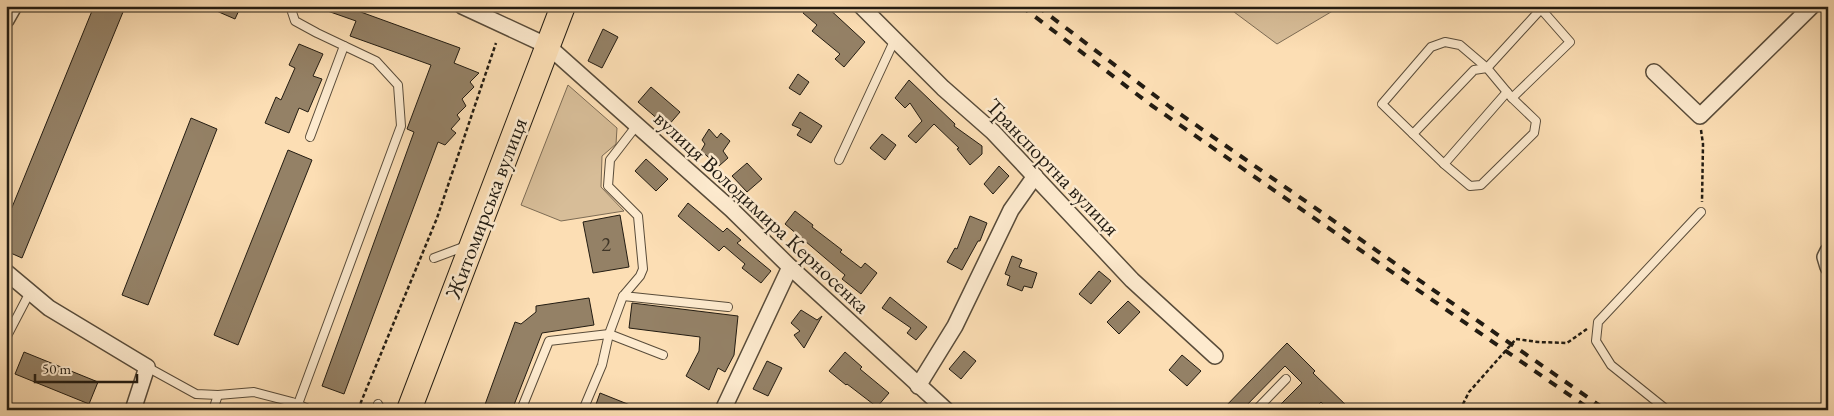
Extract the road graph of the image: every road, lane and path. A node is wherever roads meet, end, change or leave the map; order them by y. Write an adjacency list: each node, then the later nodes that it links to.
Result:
1 (14, 6): 8 (street)
2 (292, 6): 11 (lane)
3 (462, 6): 12 (street, вулиця Володимира Керносенка)
4 (563, 6): 12 (main road, Житомирська вулиця)
5 (862, 6): 9 (street, Транспортна вулиця)
6 (1812, 6): 16 (street)
7 (1542, 8): 13 (lane); 15 (lane)
8 (6, 20)
9 (895, 39): 20 (lane); 22 (street, Транспортна вулиця)
10 (496, 43): 46 (path)
11 (344, 46): 19 (lane); 42 (lane)
12 (548, 46): 17 (street, вулиця Володимира Керносенка); 24 (main road, Житомирська вулиця)
13 (1487, 68): 15 (lane); 18 (lane); 18 (lane)
14 (1654, 72): 16 (street)
15 (1509, 95): 21 (lane); 21 (lane)
16 (1700, 116): 23 (path)
17 (637, 125): 27 (street, вулиця Володимира Керносенка); 31 (lane)
18 (1413, 134): 21 (lane)
19 (310, 138)
20 (839, 160)
21 (1444, 164)
22 (1035, 176): 37 (street, Транспортна вулиця); 40 (street)
23 (1702, 212): 33 (lane)
24 (472, 244): 26 (lane); 47 (main road, Житомирська вулиця)
25 (1828, 251): 28 (street)
26 (434, 258)
27 (790, 267): 40 (street, вулиця Володимира Керносенка); 50 (street)
28 (1828, 267)
29 (6, 272): 30 (street)
30 (30, 292): 35 (lane); 38 (street)
31 (624, 296): 32 (lane); 34 (lane)
32 (728, 306)
33 (1598, 322): 53 (path); 54 (lane)
34 (609, 334): 36 (lane); 48 (lane); 49 (lane)
35 (6, 338)
36 (664, 354)
37 (1214, 356)
38 (147, 367): 41 (lane); 43 (street)
39 (1286, 379): 52 (lane)
40 (918, 386): 51 (street, вулиця Володимира Керносенка)
41 (218, 395): 42 (lane); 44 (lane)
42 (298, 404): 45 (lane)
43 (133, 410)
44 (214, 410)
45 (310, 410)
46 (359, 410)
47 (409, 410)
48 (522, 410)
49 (583, 410)
50 (723, 410)
51 (946, 410)
52 (1256, 410)
53 (1460, 410)
54 (1667, 410)

